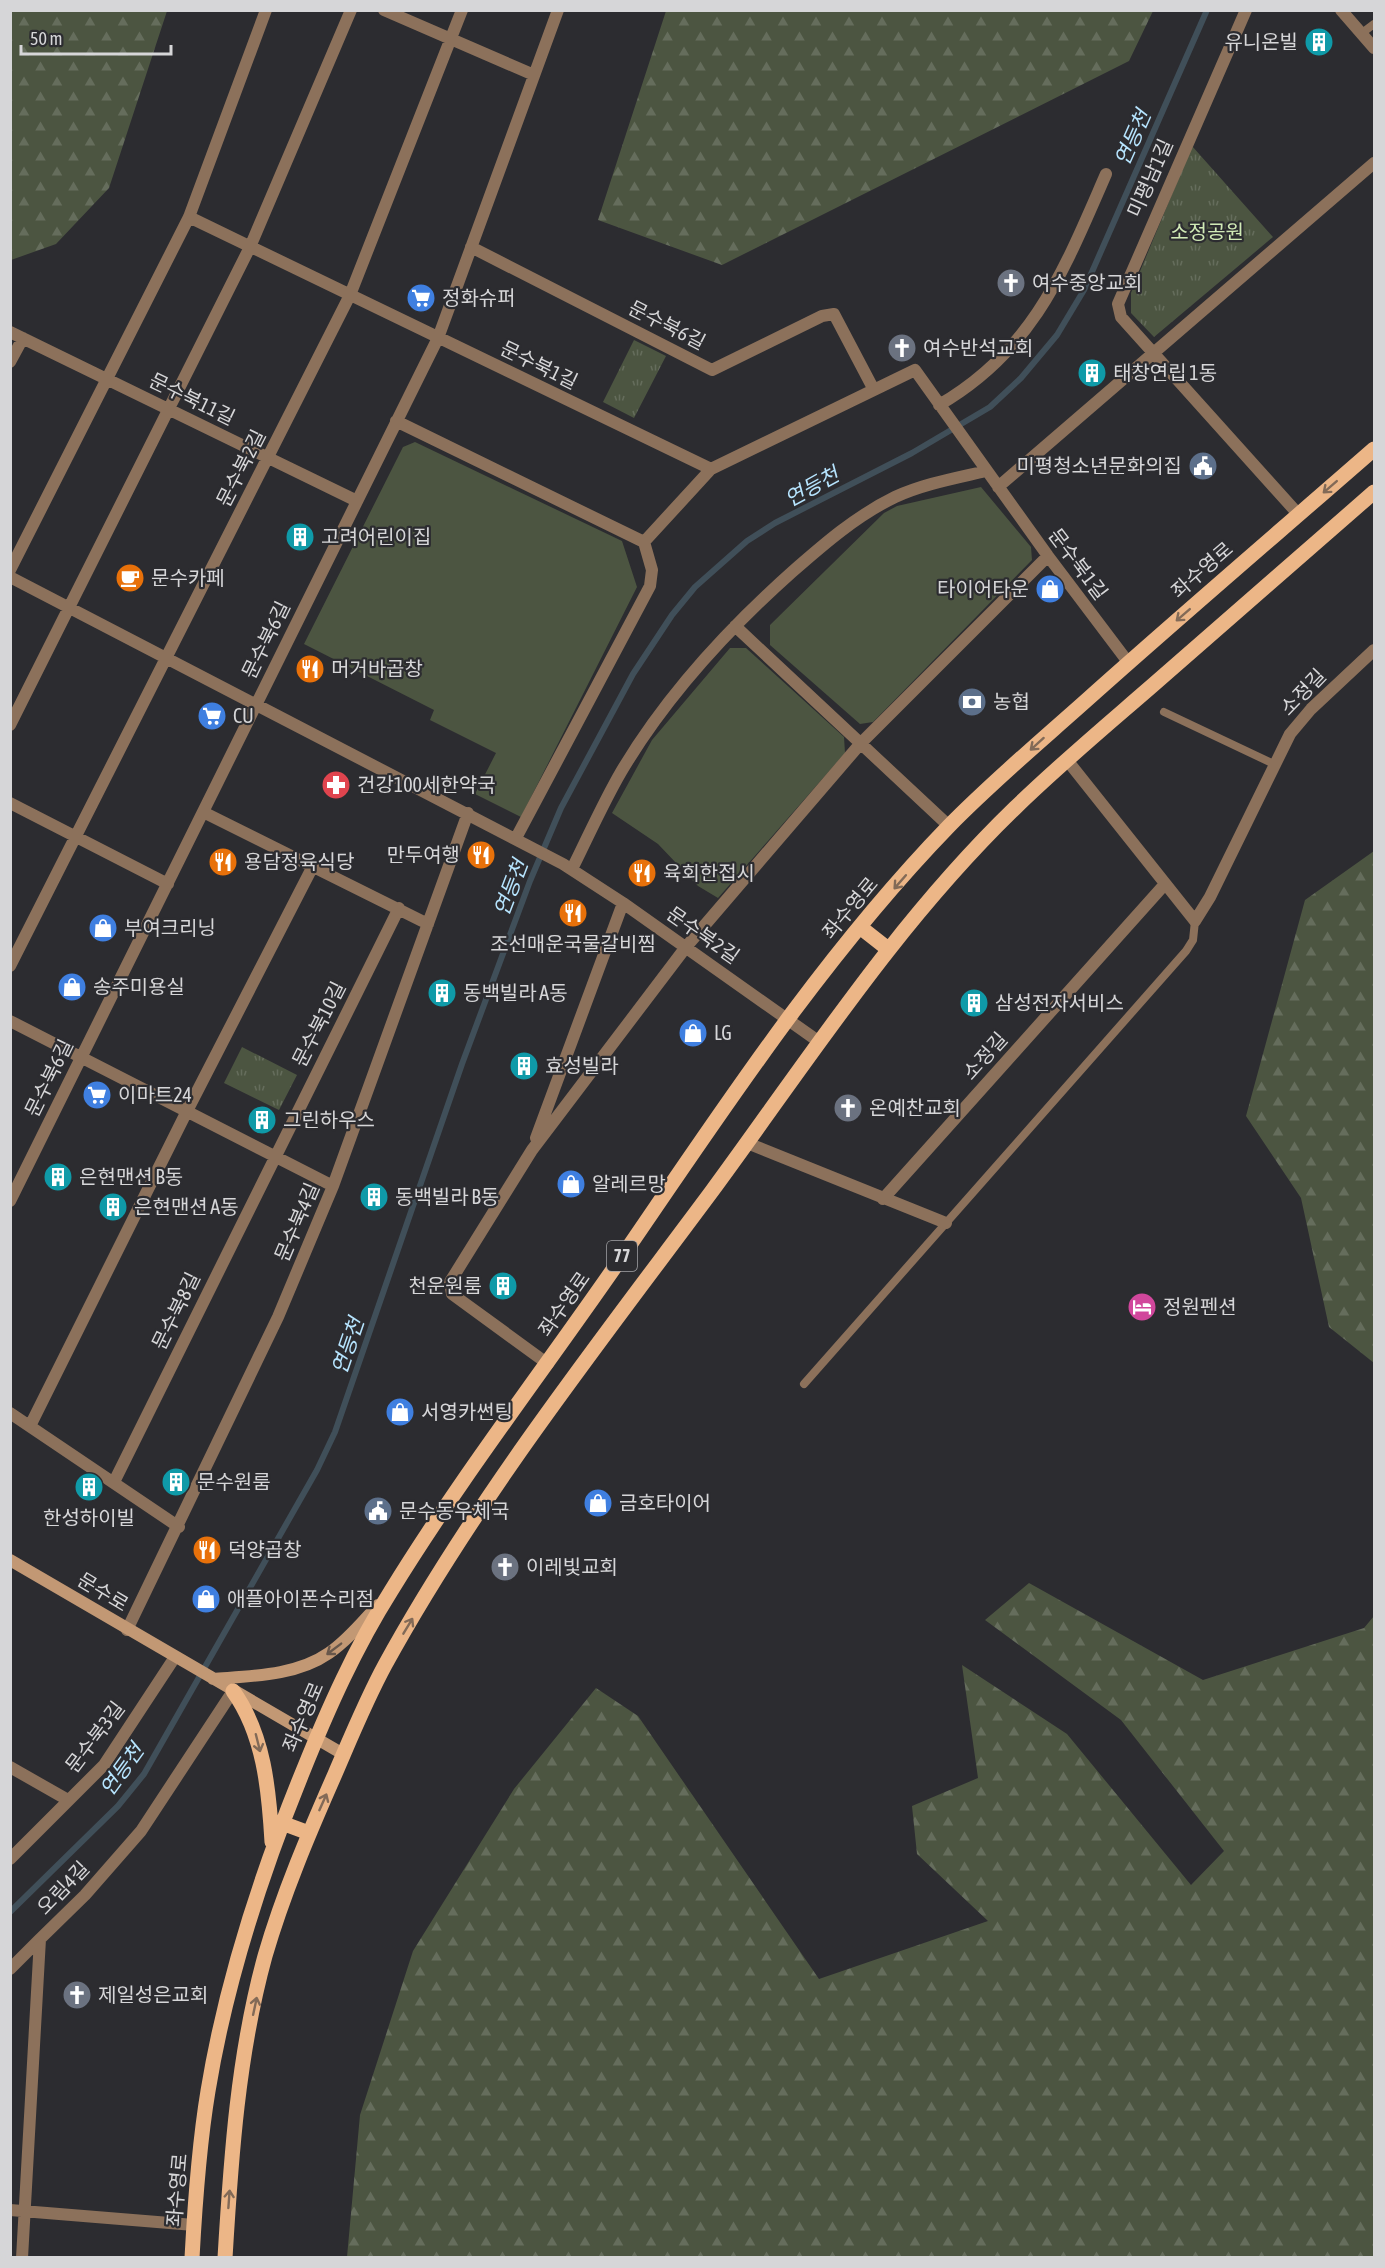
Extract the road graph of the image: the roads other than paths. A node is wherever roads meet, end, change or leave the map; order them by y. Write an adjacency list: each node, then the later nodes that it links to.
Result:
1 (266, 10): 15 (street)
2 (351, 10): 16 (street)
3 (384, 10): 10 (street)
4 (462, 10): 10 (street)
5 (558, 10): 12 (street, 문수북6길)
6 (1246, 10): 22 (street, 미평남1길)
7 (1341, 10): 9 (street)
8 (1374, 24): 9 (lane)
9 (1362, 33): 11 (street)
10 (451, 39): 12 (street); 18 (street)
11 (1374, 48)
12 (534, 75): 17 (street, 문수북6길)
13 (1374, 163): 22 (street)
14 (1106, 174): 26 (street)
15 (189, 218): 16 (street, 문수북1길); 24 (street)
16 (250, 247): 18 (street, 문수북1길); 27 (street)
17 (471, 247): 21 (street, 문수북6길); 25 (street, 문수북6길)
18 (350, 295): 21 (street, 문수북1길); 30 (street, 문수북2길)
19 (10, 332): 20 (street, 문수북11길)
20 (23, 338): 23 (street); 24 (street, 문수북11길)
21 (438, 338): 28 (street, 문수북6길); 31 (street, 문수북1길)
22 (1154, 354): 33 (street); 36 (street, 미평남1길)
23 (10, 362)
24 (107, 379): 27 (street, 문수북11길); 39 (street)
25 (874, 390): 26 (street); 31 (street)
26 (941, 408): 32 (street, 문수북1길)
27 (169, 410): 30 (street, 문수북11길); 41 (street)
28 (396, 421): 35 (street, 문수북6길); 37 (street)
29 (1374, 449): 36 (main road, 좌수영로 / 77, one-way to 36)
30 (268, 458): 35 (street, 문수북11길); 44 (street, 문수북2길)
31 (711, 470): 37 (street)
32 (986, 471): 33 (street, 문수북1길); 42 (street)
33 (998, 488): 38 (street, 문수북1길)
34 (1374, 492): 50 (main road, 77)
35 (357, 501): 46 (street, 문수북6길)
36 (1299, 515): 45 (main road, 좌수영로 / 77, one-way to 45)
37 (644, 542): 57 (street)
38 (1048, 556): 45 (street, 문수북1길); 49 (street)
39 (10, 570)
40 (10, 577): 41 (street)
41 (70, 608): 44 (street); 48 (street)
42 (735, 626): 49 (street); 59 (street)
43 (1374, 650): 51 (street, 소정길)
44 (167, 658): 46 (street); 56 (street)
45 (1128, 662): 55 (main road, 좌수영로 / 77, one-way to 55)
46 (256, 704): 53 (street, 문수북6길); 54 (street)
47 (1164, 712): 51 (lane)
48 (10, 725)
49 (861, 743): 55 (street); 67 (street)
50 (1067, 760): 61 (street); 68 (main road, 77)
51 (1274, 764): 64 (street, 소정길)
52 (10, 803): 56 (street)
53 (203, 812): 58 (street); 60 (street, 문수북6길)
54 (468, 813): 57 (street); 65 (street, 문수북4길)
55 (949, 826): 66 (main road, 좌수영로 / 77, one-way to 66)
56 (76, 837): 60 (street); 69 (street)
57 (516, 838): 59 (street, 문수북2길)
58 (313, 866): 63 (street); 74 (street)
59 (567, 866): 62 (street, 문수북2길)
60 (168, 884): 73 (street, 문수북6길)
61 (1165, 884): 64 (street); 79 (street, 소정길)
62 (623, 903): 67 (street, 문수북2길); 76 (street)
63 (399, 908): 65 (street); 77 (street, 문수북10길)
64 (1195, 921): 81 (lane)
65 (428, 924): 78 (street, 문수북4길)
66 (860, 927): 68 (main road); 70 (main road, 좌수영로 / 77)
67 (686, 947): 70 (street, 문수북2길); 76 (street)
68 (888, 949): 72 (main road, 77)
69 (10, 966)
70 (787, 1019): 72 (street, 문수북2길); 82 (main road, 좌수영로 / 77)
71 (10, 1021): 73 (street)
72 (818, 1041): 75 (main road, 77)
73 (81, 1058): 74 (street); 80 (street, 문수북6길)
74 (186, 1113): 77 (street); 85 (street)
75 (747, 1143): 79 (street); 95 (main road, 77, one-way to 75)
76 (532, 1150): 82 (street)
77 (274, 1158): 78 (street); 86 (street, 문수북8길)
78 (333, 1186): 87 (street, 문수북4길)
79 (883, 1198): 81 (street)
80 (10, 1201)
81 (946, 1223): 83 (lane)
82 (548, 1364): 89 (main road, 좌수영로 / 77)
83 (804, 1384)
84 (10, 1413): 85 (street)
85 (30, 1426): 86 (street)
86 (114, 1482): 87 (street)
87 (179, 1527): 90 (street, 문수북4길)
88 (10, 1560): 90 (street, 문수로)
89 (389, 1593): 92 (street, one-way to 92); 94 (main road, 좌수영로 / 77)
90 (128, 1630): 91 (street, 문수로)
91 (175, 1657): 92 (street, 문수로); 97 (street, 문수북3길)
92 (213, 1679): 93 (street, 문수로)
93 (233, 1691): 94 (street); 100 (main road, one-way to 100); 102 (street, 오림4길)
94 (316, 1739): 95 (street); 98 (main road, 좌수영로 / 77)
95 (343, 1754): 99 (main road, 77, one-way to 95)
96 (10, 1767): 97 (street)
97 (68, 1800): 101 (street, 문수북3길)
98 (282, 1823): 99 (main road); 100 (main road, 좌수영로 / 77)
99 (309, 1833): 109 (main road, 77, one-way to 99)
100 (272, 1852): 106 (main road, 좌수영로 / 77)
101 (10, 1858)
102 (40, 1939): 103 (street); 105 (street, 오림4길)
103 (10, 1969)
104 (10, 2210): 105 (street)
105 (24, 2212): 106 (street); 107 (street, 오림4길)
106 (194, 2225): 108 (main road, 좌수영로 / 77)
107 (22, 2258)
108 (192, 2258)
109 (225, 2258)

